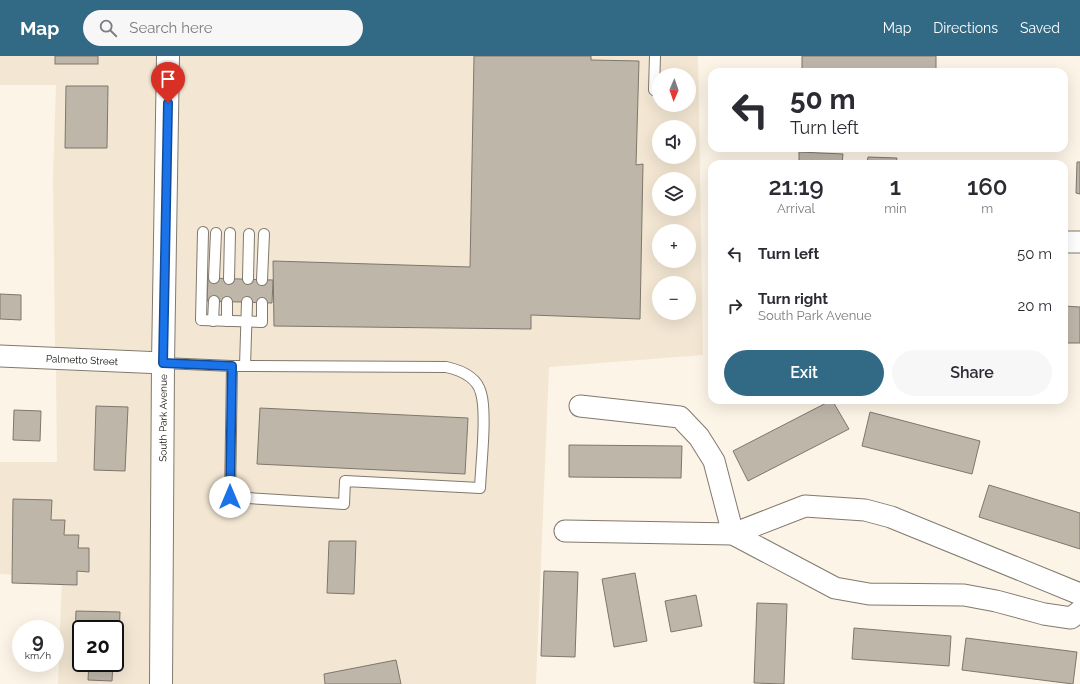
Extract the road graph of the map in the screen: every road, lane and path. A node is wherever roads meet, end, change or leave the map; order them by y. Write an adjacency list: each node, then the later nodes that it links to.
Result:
1 (168, 56): 23 (street, South Park Avenue)
2 (655, 56): 3 (lane)
3 (655, 68)
4 (203, 232): 19 (lane)
5 (216, 232): 11 (lane)
6 (230, 233): 12 (lane)
7 (249, 234): 13 (lane)
8 (264, 234): 14 (lane)
9 (1068, 242): 10 (street)
10 (1080, 242)
11 (214, 278)
12 (229, 279)
13 (248, 280)
14 (262, 280)
15 (214, 301): 19 (lane)
16 (228, 302): 20 (lane)
17 (247, 302): 21 (lane)
18 (262, 303): 21 (lane)
19 (213, 321): 20 (lane)
20 (227, 321): 21 (lane)
21 (246, 321): 25 (lane)
22 (0, 356): 23 (street, Palmetto Street)
23 (163, 363): 24 (lane); 31 (street, South Park Avenue)
24 (232, 366): 25 (lane); 25 (lane)
25 (245, 366)
26 (580, 406): 28 (street)
27 (565, 531): 28 (street)
28 (733, 534): 29 (street); 30 (street)
29 (1080, 594)
30 (1080, 611)
31 (161, 684)

